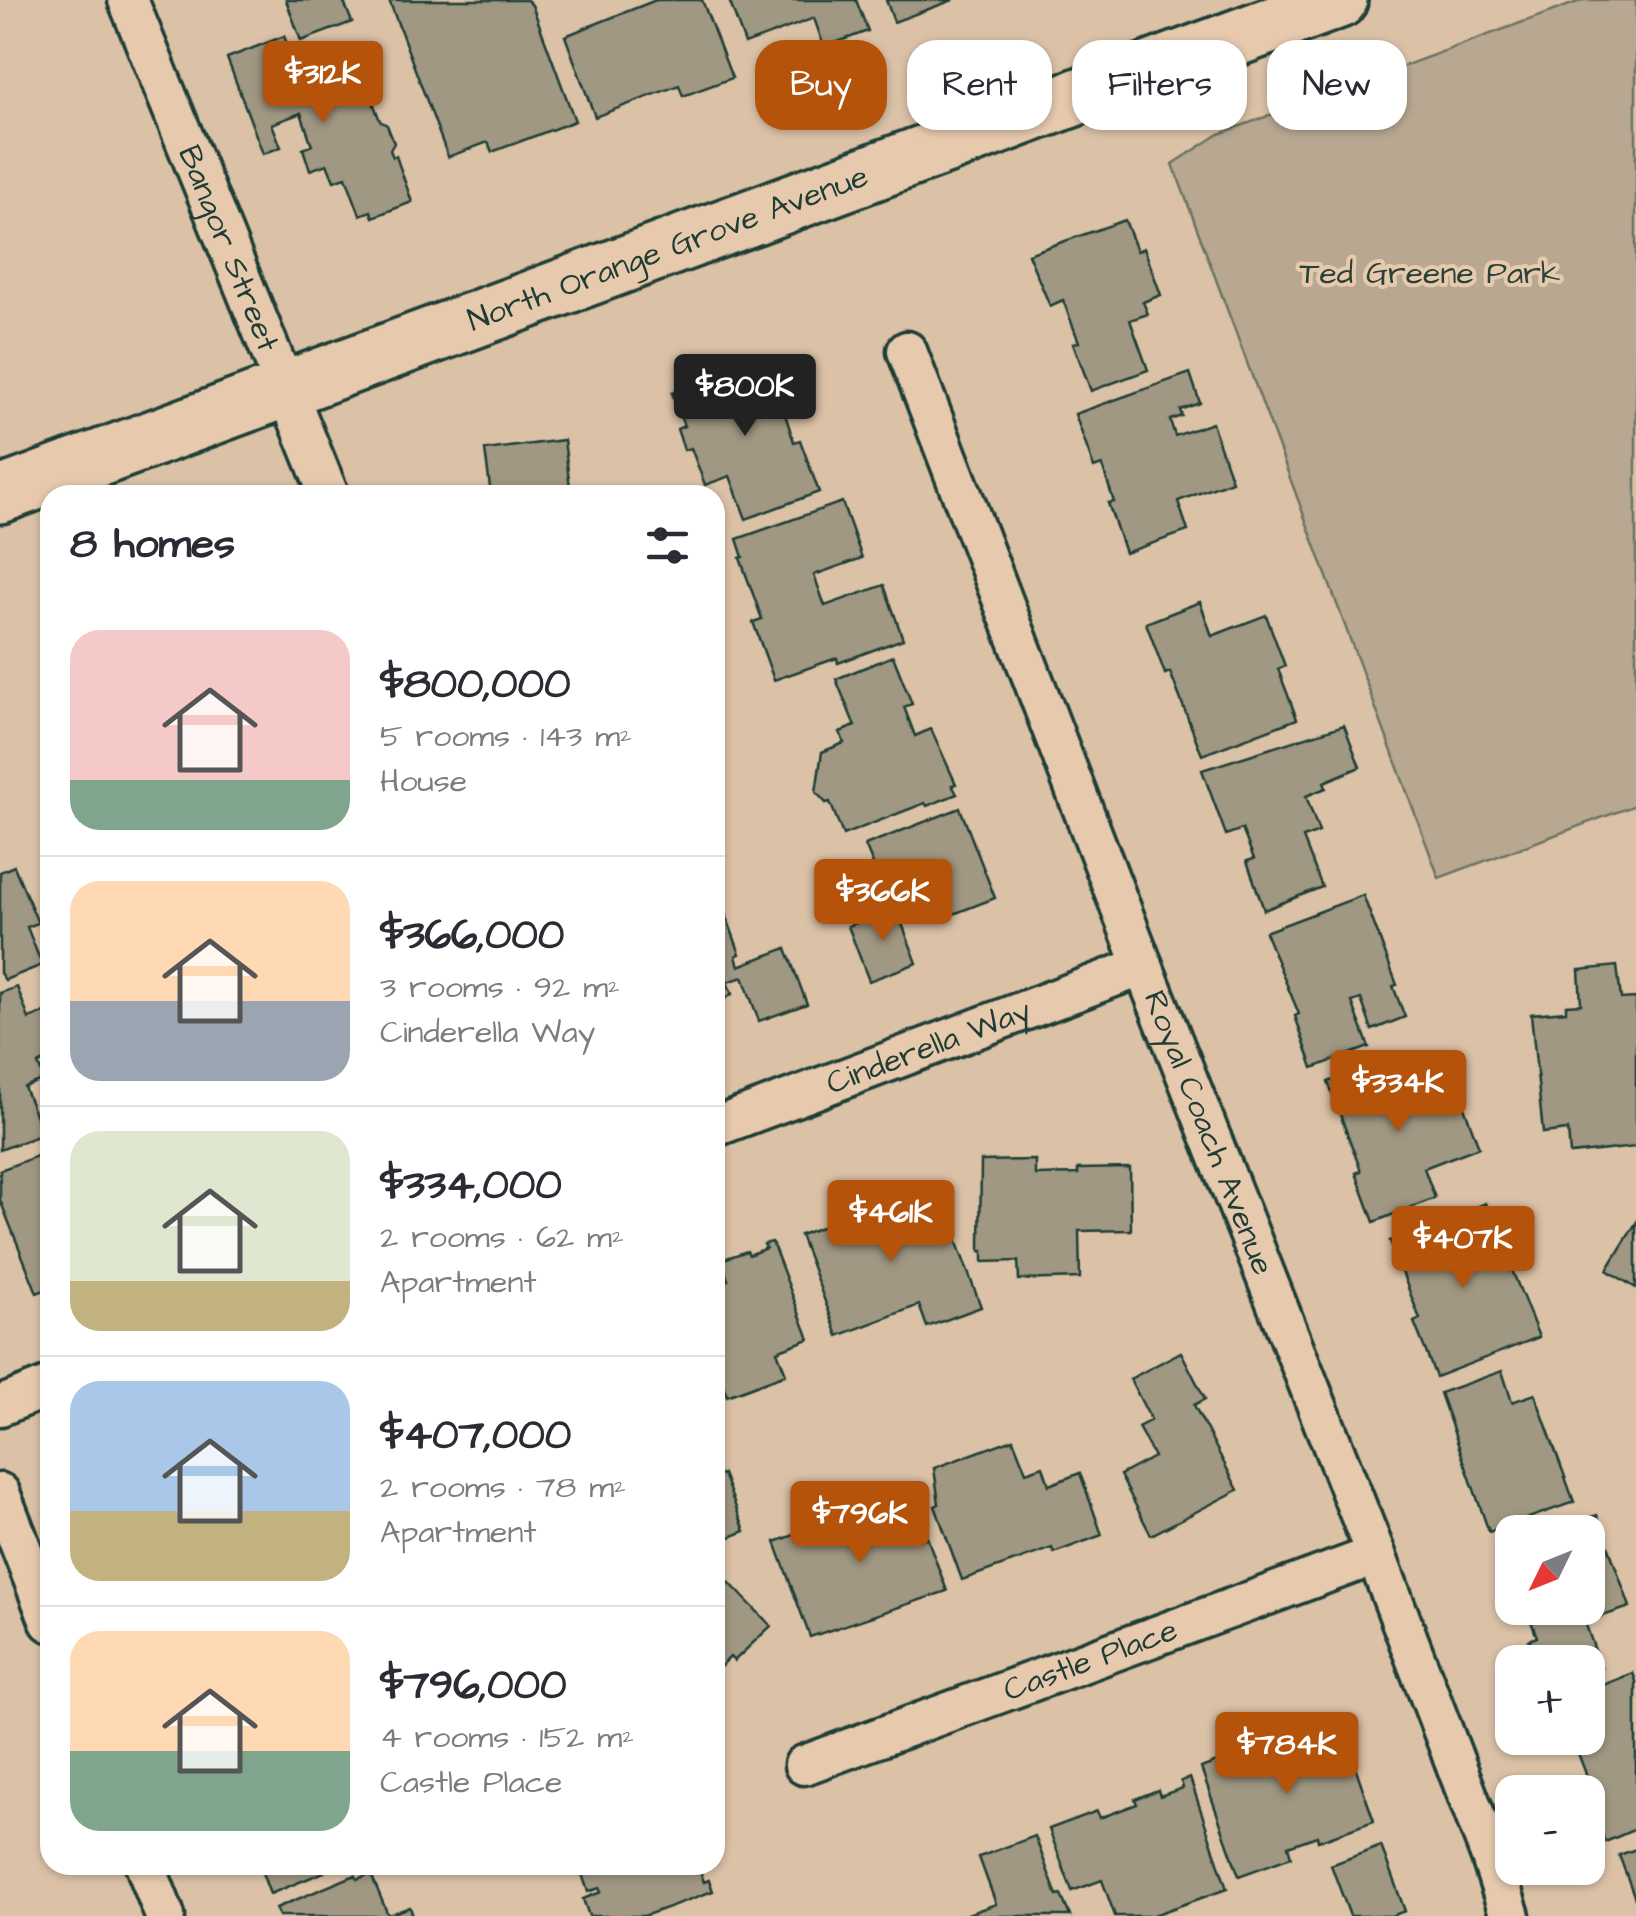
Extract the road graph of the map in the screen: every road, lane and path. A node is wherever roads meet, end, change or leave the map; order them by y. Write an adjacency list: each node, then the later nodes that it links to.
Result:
1 (128, 0): 4 (street, Bangor Street)
2 (1338, 0): 4 (main road, North Orange Grove Avenue)
3 (907, 351): 7 (street, Royal Coach Avenue)
4 (288, 390): 5 (street, Bangor Street); 6 (main road, North Orange Grove Avenue)
5 (325, 485)
6 (0, 495)
7 (1143, 966): 8 (street, Cinderella Way); 12 (street, Royal Coach Avenue)
8 (725, 1123)
9 (40, 1390): 10 (street)
10 (0, 1406)
11 (0, 1493): 13 (street)
12 (1376, 1555): 14 (street, Castle Place); 17 (street, Royal Coach Avenue)
13 (40, 1596)
14 (804, 1765)
15 (149, 1875): 16 (street)
16 (165, 1916)
17 (1510, 1916)

